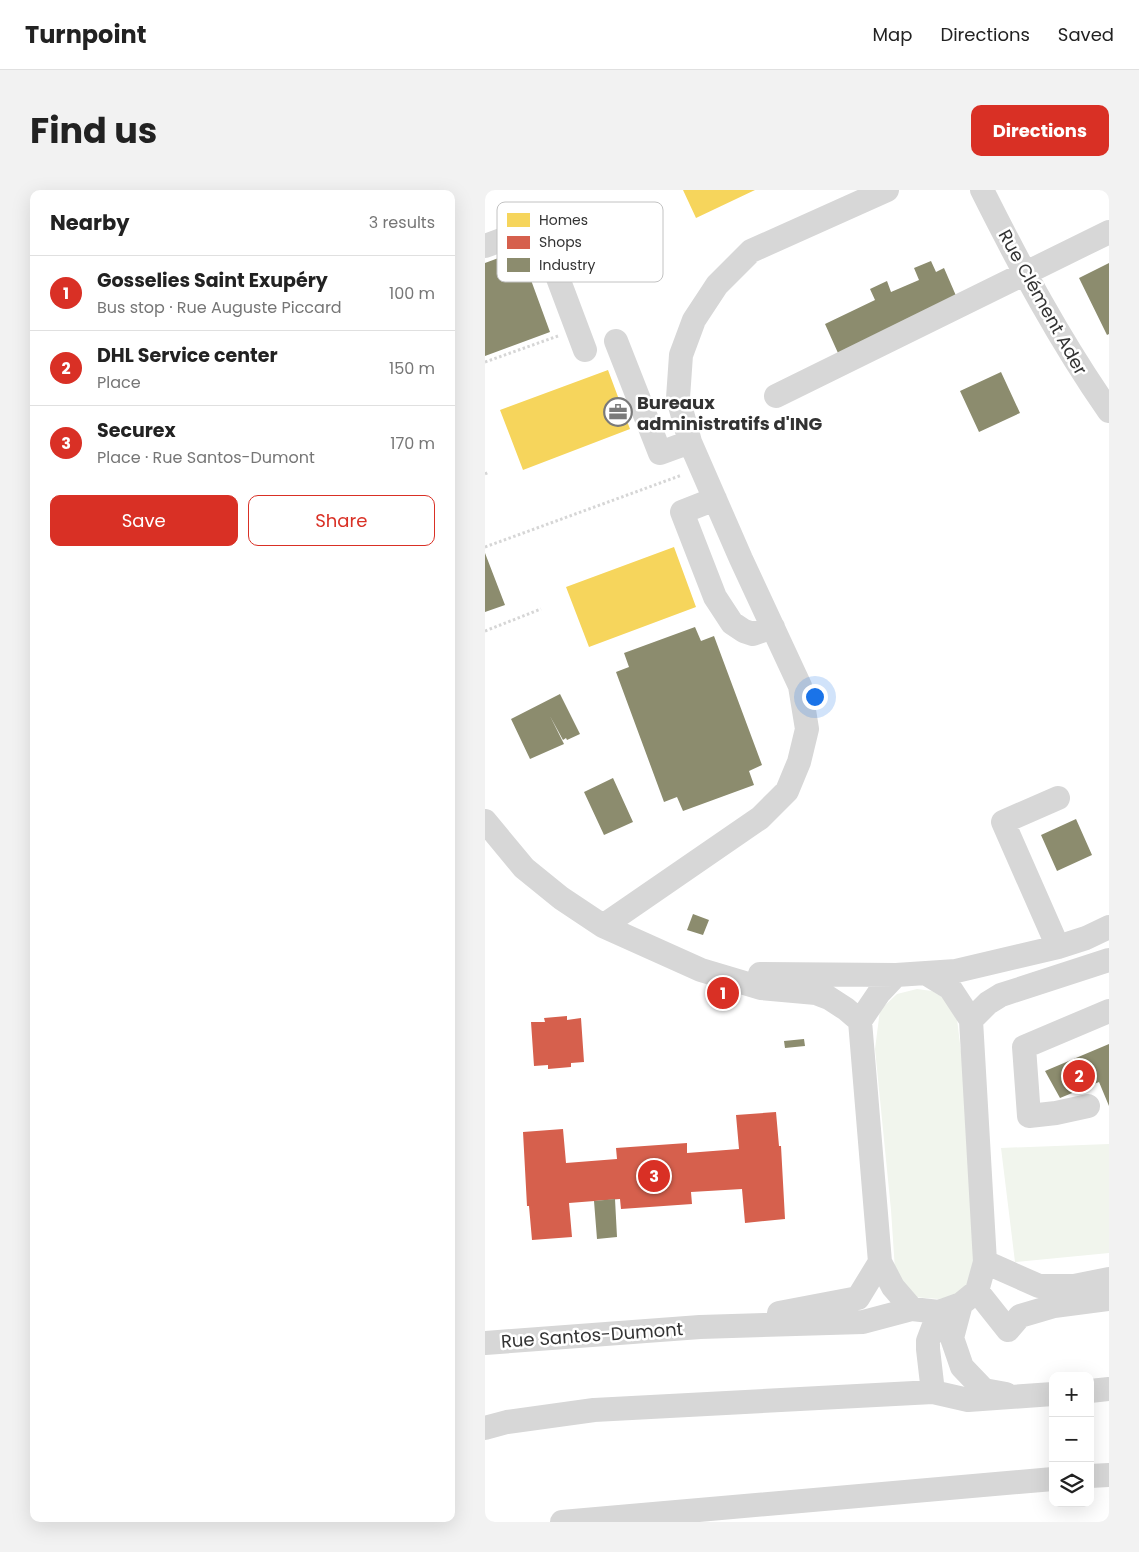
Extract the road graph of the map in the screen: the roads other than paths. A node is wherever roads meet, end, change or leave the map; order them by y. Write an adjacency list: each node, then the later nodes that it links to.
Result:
1 (887, 190): 12 (street)
2 (982, 190): 6 (street, Rue Clément Ader)
3 (1109, 232): 6 (street)
4 (497, 242): 5 (street)
5 (485, 246)
6 (1025, 274): 10 (street); 11 (street, Rue Clément Ader)
7 (560, 282): 8 (street)
8 (582, 340)
9 (615, 341): 12 (street)
10 (776, 396)
11 (1109, 410)
12 (689, 442): 13 (street)
13 (715, 499): 14 (street); 14 (street)
14 (773, 627): 17 (street)
15 (1058, 798): 19 (street)
16 (485, 821): 17 (street)
17 (603, 926): 21 (street)
18 (1109, 927): 19 (street)
19 (1058, 947): 23 (street)
20 (1109, 960): 25 (street)
21 (701, 970): 22 (street); 26 (street)
22 (896, 974): 23 (street); 26 (street)
23 (927, 974): 25 (street)
24 (1109, 1011): 27 (street)
25 (971, 1020): 29 (street)
26 (860, 1021): 28 (street)
27 (1088, 1106)
28 (880, 1262): 33 (street); 34 (street, Rue Santos-Dumont)
29 (985, 1262): 30 (street); 32 (street)
30 (1109, 1279)
31 (1109, 1299): 32 (street)
32 (959, 1302): 33 (street); 38 (street); 40 (street)
33 (912, 1309): 34 (street, Rue Santos-Dumont)
34 (700, 1327): 35 (street, Rue Santos-Dumont)
35 (485, 1343)
36 (1109, 1389): 37 (street)
37 (1094, 1391)
38 (933, 1392): 40 (street); 41 (street)
39 (1049, 1394): 40 (street)
40 (1020, 1397)
41 (485, 1428)
42 (1109, 1475): 43 (street)
43 (1094, 1476)
44 (1049, 1480): 45 (street)
45 (562, 1522)

